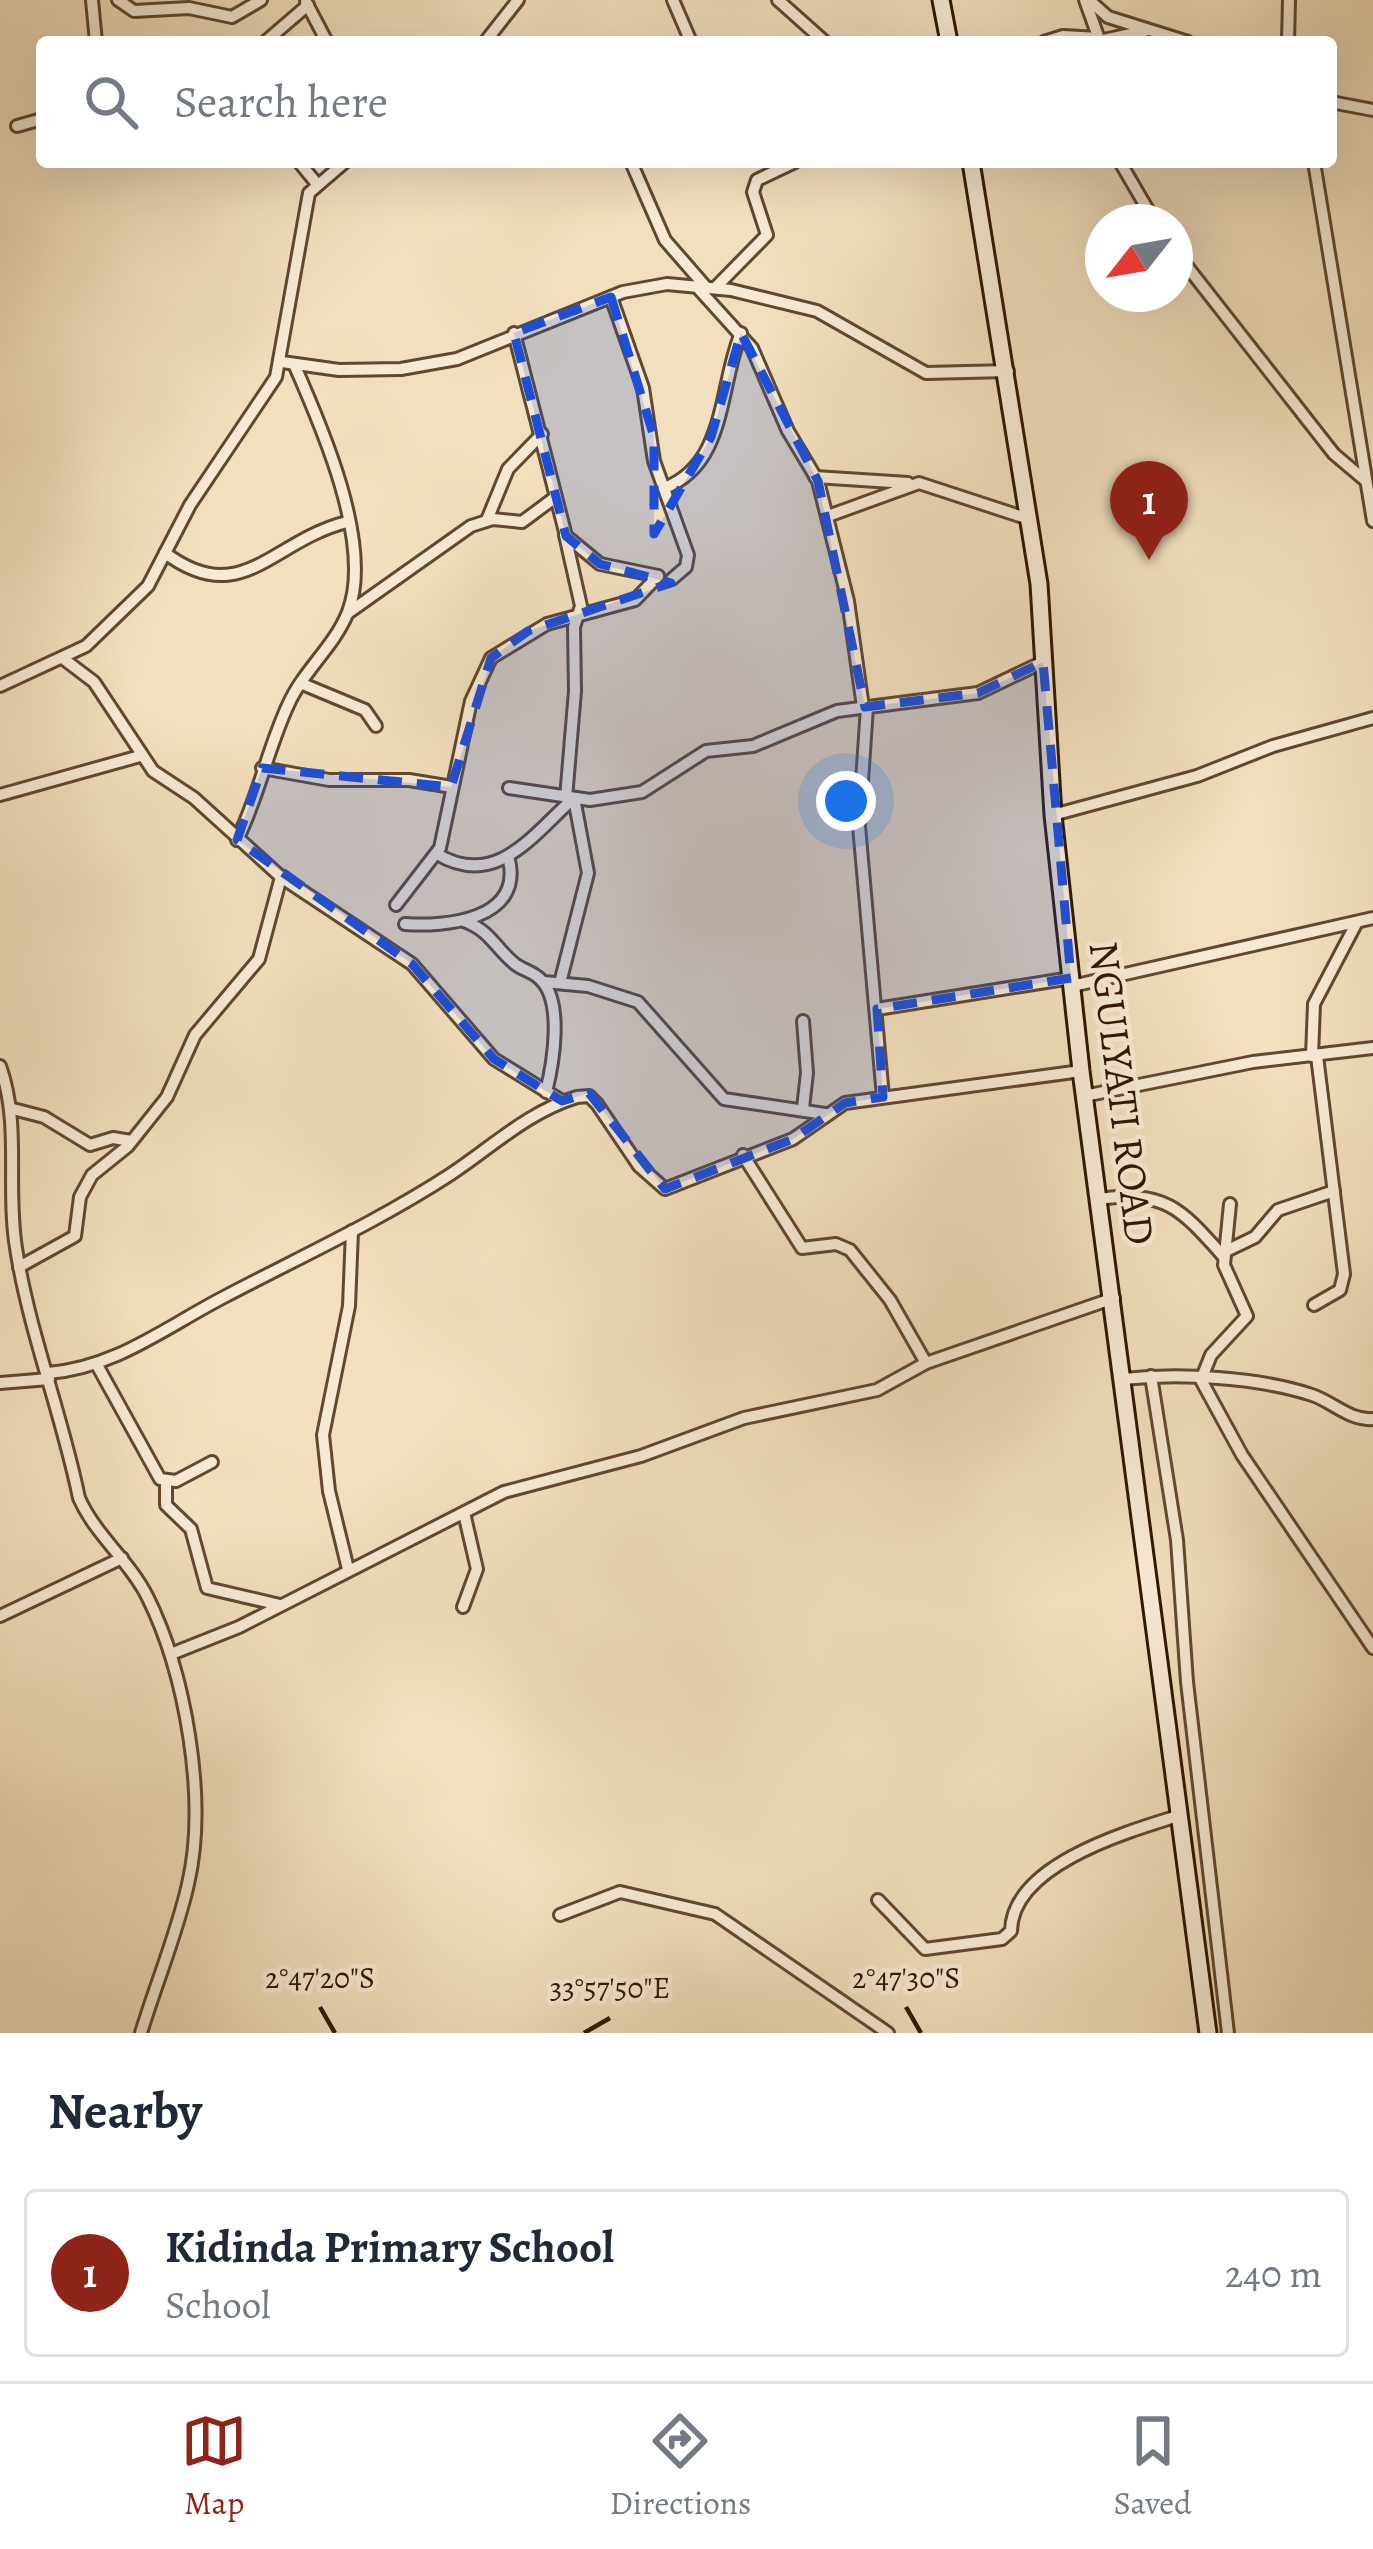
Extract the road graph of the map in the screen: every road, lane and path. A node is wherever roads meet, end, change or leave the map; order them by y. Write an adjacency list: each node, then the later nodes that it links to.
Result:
1 (92, 0): 13 (street)
2 (118, 0): 3 (street)
3 (261, 0)
4 (323, 0): 11 (street)
5 (518, 0): 16 (street)
6 (673, 0): 17 (street)
7 (778, 0): 18 (street)
8 (940, 0): 19 (main road)
9 (1087, 0): 12 (street); 20 (street)
10 (1289, 0): 23 (street)
11 (308, 6): 14 (street); 15 (street)
12 (1145, 31): 21 (street); 22 (street)
13 (95, 36)
14 (272, 36)
15 (324, 36)
16 (489, 36)
17 (689, 36)
18 (818, 36)
19 (948, 36)
20 (1098, 36)
21 (1119, 36)
22 (1165, 36)
23 (1288, 36)
24 (1337, 103): 25 (street)
25 (1373, 110)
26 (36, 121): 27 (street)
27 (16, 126)
28 (303, 168): 35 (street)
29 (337, 168): 35 (street)
30 (635, 168): 38 (street)
31 (782, 168): 38 (street)
32 (972, 168): 43 (main road, NGULYATI ROAD)
33 (1124, 168): 36 (street)
34 (1315, 168): 45 (street)
35 (317, 184): 42 (street)
36 (1144, 204)
37 (1193, 274): 48 (street)
38 (706, 287): 39 (street); 41 (street); 43 (street)
39 (611, 297): 40 (street); 50 (street)
40 (514, 333): 42 (street); 46 (street)
41 (741, 333): 47 (street); 50 (street)
42 (288, 363): 56 (street); 58 (street)
43 (1008, 371): 53 (main road, NGULYATI ROAD)
44 (1373, 398): 45 (street)
45 (1356, 401): 48 (street)
46 (542, 434): 51 (street); 54 (street)
47 (815, 477): 49 (street); 52 (street)
48 (1366, 481): 55 (street)
49 (911, 485): 52 (street); 53 (street)
50 (664, 488): 59 (street)
51 (553, 500): 54 (street); 57 (street)
52 (828, 516): 66 (street)
53 (1029, 519): 63 (main road, NGULYATI ROAD)
54 (488, 520): 60 (street)
55 (1373, 521)
56 (347, 522): 58 (street); 60 (street)
57 (564, 532): 61 (street); 61 (street)
58 (165, 553): 62 (street)
59 (671, 579)
60 (347, 614): 64 (street)
61 (578, 616): 71 (street); 74 (street)
62 (65, 660): 65 (street); 69 (street)
63 (1043, 662): 66 (street); 75 (main road, NGULYATI ROAD)
64 (304, 685): 68 (street); 70 (street)
65 (0, 686)
66 (865, 707): 74 (street); 88 (street)
67 (1373, 718): 75 (street)
68 (376, 726)
69 (140, 756): 73 (street); 76 (street)
70 (262, 767): 71 (street); 76 (street)
71 (452, 787): 77 (street)
72 (509, 788): 74 (street)
73 (1, 792)
74 (570, 798): 78 (street); 87 (street)
75 (1053, 815): 86 (main road, NGULYATI ROAD)
76 (237, 841): 79 (street)
77 (437, 854): 78 (street); 80 (street)
78 (509, 860): 82 (street)
79 (281, 877): 94 (street); 101 (street)
80 (396, 905)
81 (1373, 917): 83 (street)
82 (464, 921): 84 (street); 85 (street)
83 (1357, 922): 86 (street); 91 (street)
84 (405, 924)
85 (544, 982): 87 (street); 94 (street)
86 (1071, 982): 88 (street); 93 (main road, NGULYATI ROAD)
87 (560, 983): 99 (street)
88 (877, 1009): 96 (street)
89 (803, 1021): 99 (street)
90 (1373, 1048): 91 (street)
91 (1315, 1056): 95 (street); 104 (street)
92 (0, 1066): 98 (street)
93 (1081, 1071): 95 (main road, NGULYATI ROAD); 96 (street)
94 (546, 1092): 97 (street)
95 (1084, 1096): 105 (main road, NGULYATI ROAD)
96 (883, 1097): 100 (street)
97 (562, 1101): 102 (street); 107 (street)
98 (13, 1108): 101 (street); 103 (street)
99 (803, 1108): 100 (street)
100 (825, 1114): 102 (street)
101 (131, 1141): 109 (street)
102 (743, 1155): 112 (street)
103 (4, 1171): 109 (street)
104 (1334, 1191): 108 (street); 111 (street)
105 (1099, 1199): 108 (street); 110 (main road, NGULYATI ROAD)
106 (1230, 1204): 108 (street)
107 (352, 1231): 113 (street); 124 (street)
108 (1224, 1254): 117 (street)
109 (19, 1267): 114 (street)
110 (1114, 1298): 112 (street); 116 (main road, NGULYATI ROAD)
111 (1313, 1305)
112 (926, 1363): 122 (street)
113 (97, 1365): 114 (street); 121 (street)
114 (48, 1376): 118 (street); 123 (street)
115 (1151, 1376): 116 (street); 117 (street); 136 (street)
116 (1123, 1379): 130 (main road, NGULYATI ROAD)
117 (1201, 1380): 119 (street); 128 (street)
118 (0, 1383)
119 (1370, 1422)
120 (212, 1462): 121 (street)
121 (166, 1483): 125 (street)
122 (464, 1513): 124 (street); 126 (street)
123 (122, 1558): 127 (street); 129 (street)
124 (348, 1569): 125 (street)
125 (280, 1605): 129 (street)
126 (464, 1607)
127 (0, 1616)
128 (1373, 1648)
129 (171, 1654): 133 (street)
130 (1181, 1815): 131 (street); 135 (main road, NGULYATI ROAD)
131 (878, 1900)
132 (560, 1915): 134 (street)
133 (141, 2033)
134 (888, 2033)
135 (1208, 2033)
136 (1228, 2033)

